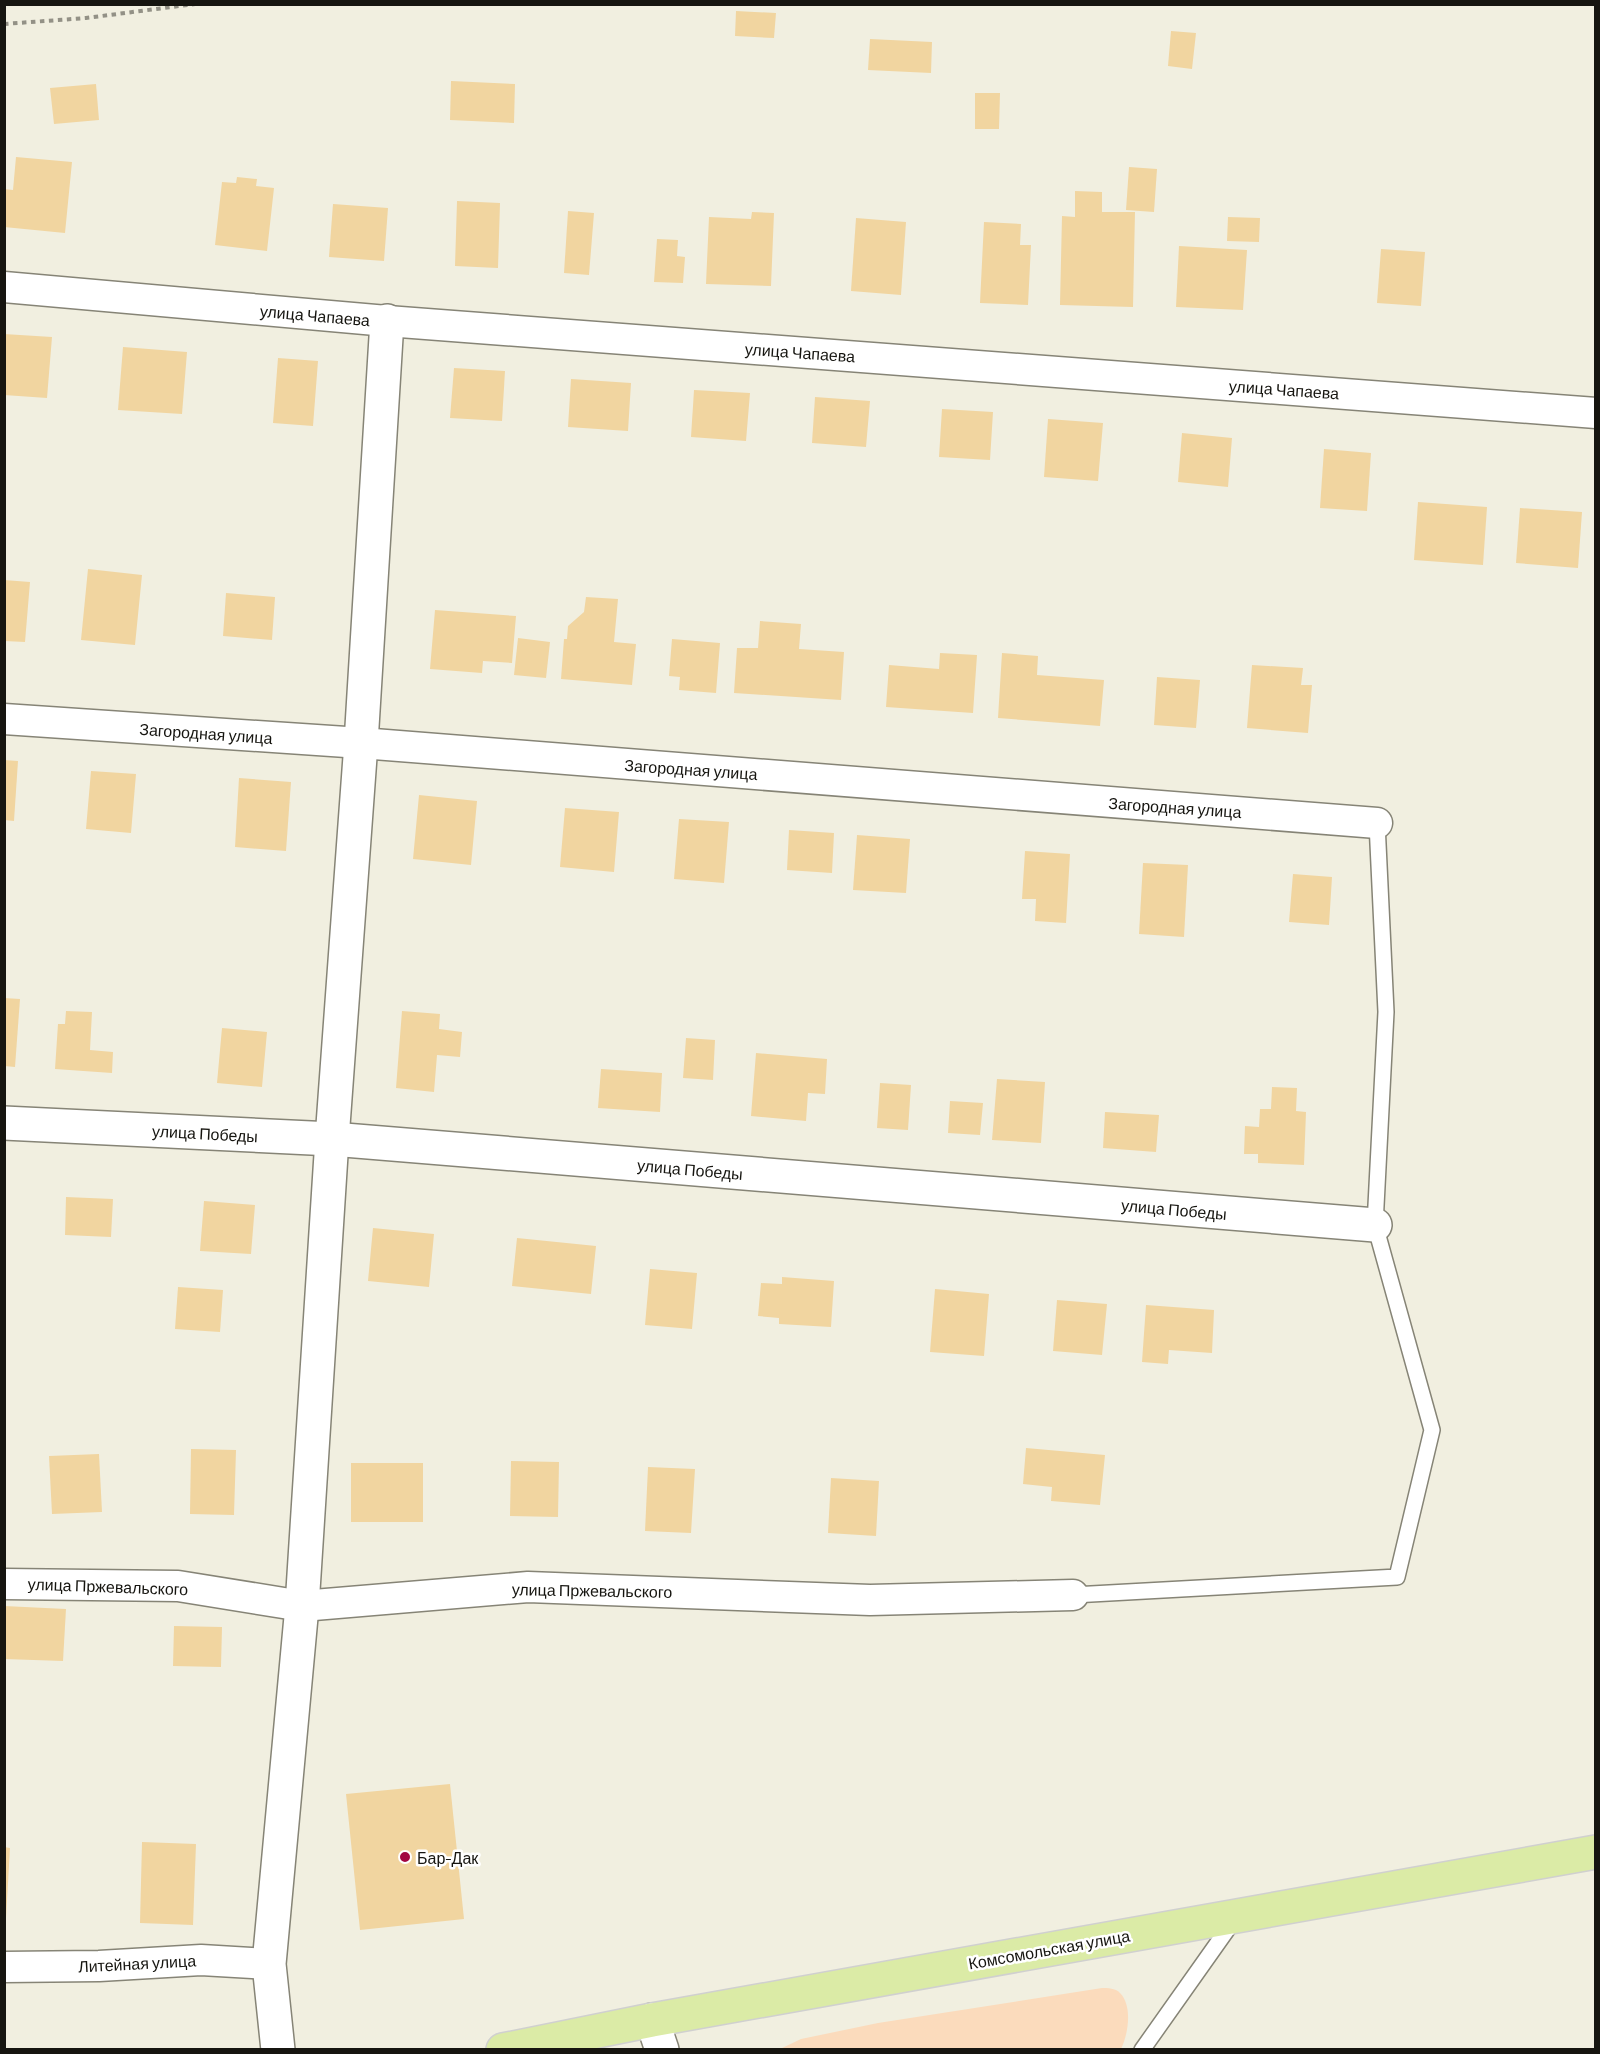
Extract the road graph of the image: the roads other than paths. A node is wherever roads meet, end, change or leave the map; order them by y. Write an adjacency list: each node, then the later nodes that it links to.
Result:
1 (4, 286): 2 (street, улица Чапаева)
2 (387, 321): 3 (street, улица Чапаева); 5 (street)
3 (1596, 413)
4 (4, 719): 5 (street, Загородная улица)
5 (361, 743): 6 (street, Загородная улица); 8 (street)
6 (1377, 822): 9 (lane)
7 (4, 1124): 8 (street, улица Победы)
8 (332, 1139): 9 (street, улица Победы); 12 (street)
9 (1375, 1225): 11 (lane)
10 (4, 1584): 12 (street, улица Пржевальского)
11 (1073, 1595): 12 (street, улица Пржевальского)
12 (302, 1606): 15 (street)
13 (1596, 1851): 14 (main road, Комсомольская улица)
14 (1237, 1915): 17 (main road, Комсомольская улица); 20 (lane)
15 (269, 1964): 16 (street, Литейная улица); 18 (street)
16 (4, 1967)
17 (657, 2035): 19 (main road, Комсомольская улица)
18 (278, 2049)
19 (503, 2049)
20 (1142, 2049)

